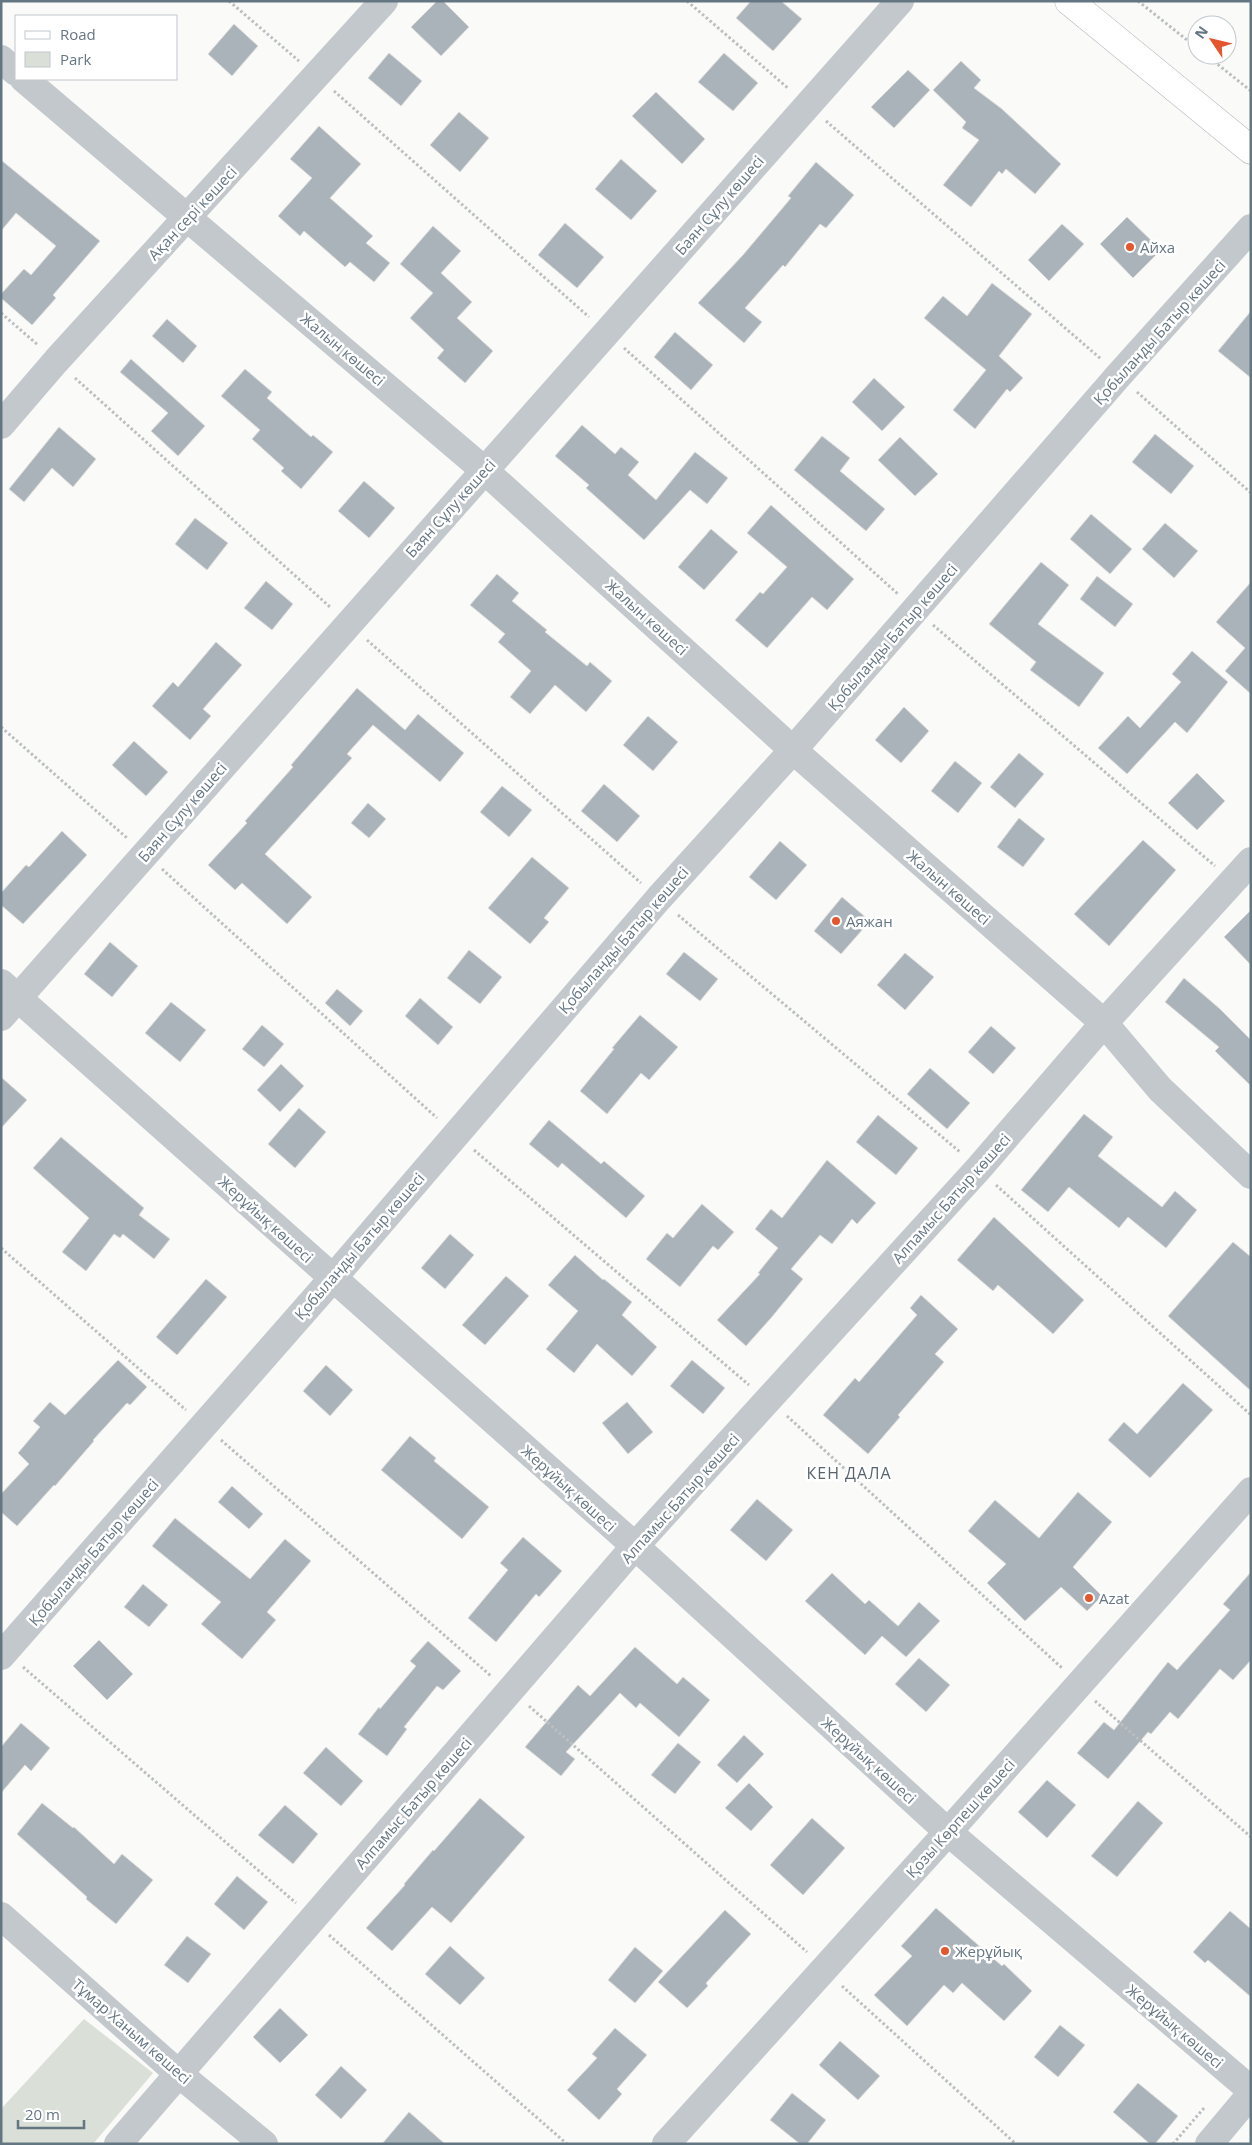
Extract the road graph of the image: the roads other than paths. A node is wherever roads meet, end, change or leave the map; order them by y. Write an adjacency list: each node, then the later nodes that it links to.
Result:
1 (384, 1): 8 (street, Ақан сері көшесі)
2 (900, 1): 11 (street, Баян Сұлу көшесі)
3 (1070, 1): 7 (main road)
4 (1, 59): 5 (street)
5 (15, 71)
6 (25, 80): 8 (street, Жалын көшесі)
7 (1251, 150)
8 (188, 217): 10 (street, Ақан сері көшесі); 11 (street, Жалын көшесі)
9 (1251, 228): 12 (street, Қобыланды Батыр көшесі)
10 (1, 425)
11 (484, 470): 12 (street, Жалын көшесі); 14 (street, Баян Сұлу көшесі)
12 (793, 750): 15 (street, Жалын көшесі); 17 (street, Қобыланды Батыр көшесі)
13 (1251, 861): 15 (street, Алпамыс Батыр көшесі)
14 (7, 999): 17 (street, Жерұйық көшесі)
15 (1104, 1023): 16 (street, Жалын көшесі); 19 (street, Алпамыс Батыр көшесі)
16 (1251, 1175)
17 (333, 1278): 19 (street, Жерұйық көшесі); 20 (street, Қобыланды Батыр көшесі)
18 (1251, 1491): 21 (street, Қозы Көрпеш көшесі)
19 (635, 1546): 21 (street, Жерұйық көшесі); 23 (street, Алпамыс Батыр көшесі)
20 (3, 1654)
21 (948, 1832): 24 (street, Жерұйық көшесі); 28 (street, Қозы Көрпеш көшесі)
22 (1, 1916): 23 (street, Тұмар Ханым көшесі)
23 (179, 2074): 26 (street, Алпамыс Батыр көшесі); 27 (street, Тұмар Ханым көшесі)
24 (1251, 2090)
25 (1251, 2094): 29 (street)
26 (118, 2144)
27 (264, 2144)
28 (666, 2144)
29 (1209, 2144)

